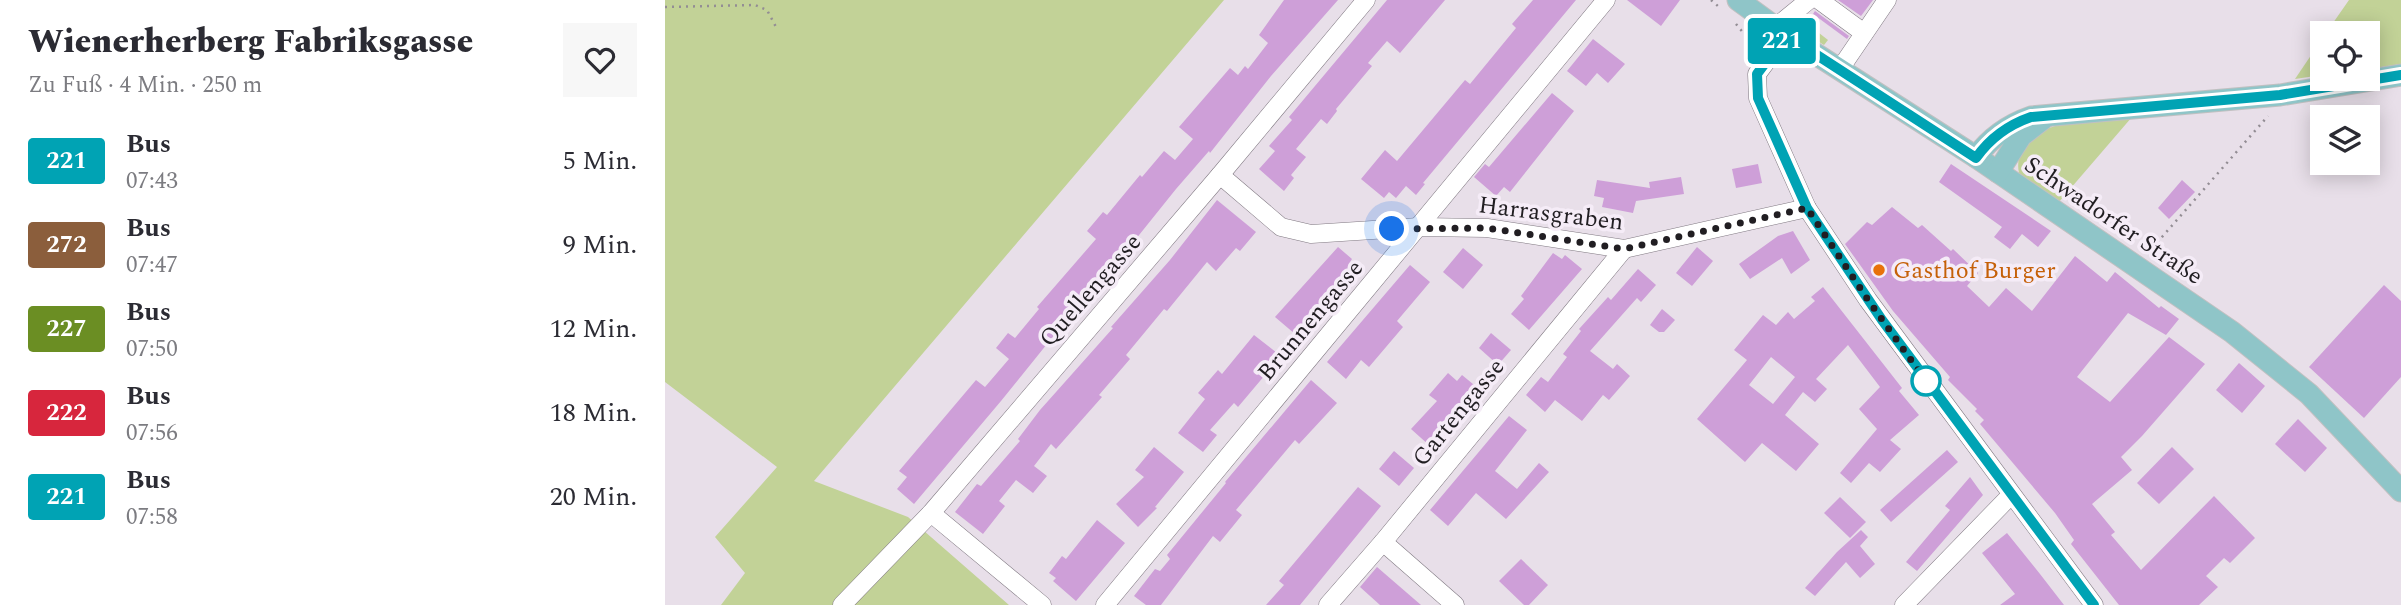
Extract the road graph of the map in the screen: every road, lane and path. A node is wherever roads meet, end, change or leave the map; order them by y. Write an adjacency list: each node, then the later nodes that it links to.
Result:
1 (1366, 0): 19 (street, Quellengasse)
2 (1606, 0): 21 (street, Brunnengasse)
3 (1711, 0): 8 (path)
4 (1809, 0): 10 (street)
5 (1819, 0): 11 (street)
6 (1887, 0): 11 (street)
7 (665, 7): 9 (path)
8 (1731, 10): 10 (main road, Schwadorfer Straße); 13 (path)
9 (776, 27)
10 (1781, 31): 12 (main road, Schwadorfer Straße); 13 (street)
11 (1864, 33): 12 (street)
12 (1840, 69): 17 (main road, Schwadorfer Straße)
13 (1757, 74): 20 (street)
14 (2401, 75): 15 (main road)
15 (2280, 95): 16 (main road); 23 (path)
16 (2051, 114): 17 (main road); 18 (main road)
17 (1976, 158): 18 (main road, Schwadorfer Straße)
18 (1998, 172): 23 (main road, Schwadorfer Straße)
19 (1220, 176): 21 (street, Harrasgraben); 26 (street, Quellengasse)
20 (1807, 208): 22 (street, Harrasgraben); 25 (street)
21 (1419, 227): 22 (street, Harrasgraben); 30 (street, Brunnengasse)
22 (1624, 249): 27 (street, Gartengasse)
23 (2137, 267): 24 (main road, Schwadorfer Straße)
24 (2401, 491)
25 (2011, 495): 33 (street); 34 (street)
26 (931, 513): 28 (street, Quellengasse); 29 (street)
27 (1383, 542): 31 (street, Gartengasse); 32 (street)
28 (842, 605)
29 (1042, 605)
30 (1105, 605)
31 (1328, 605)
32 (1455, 605)
33 (1904, 605)
34 (2094, 605)

